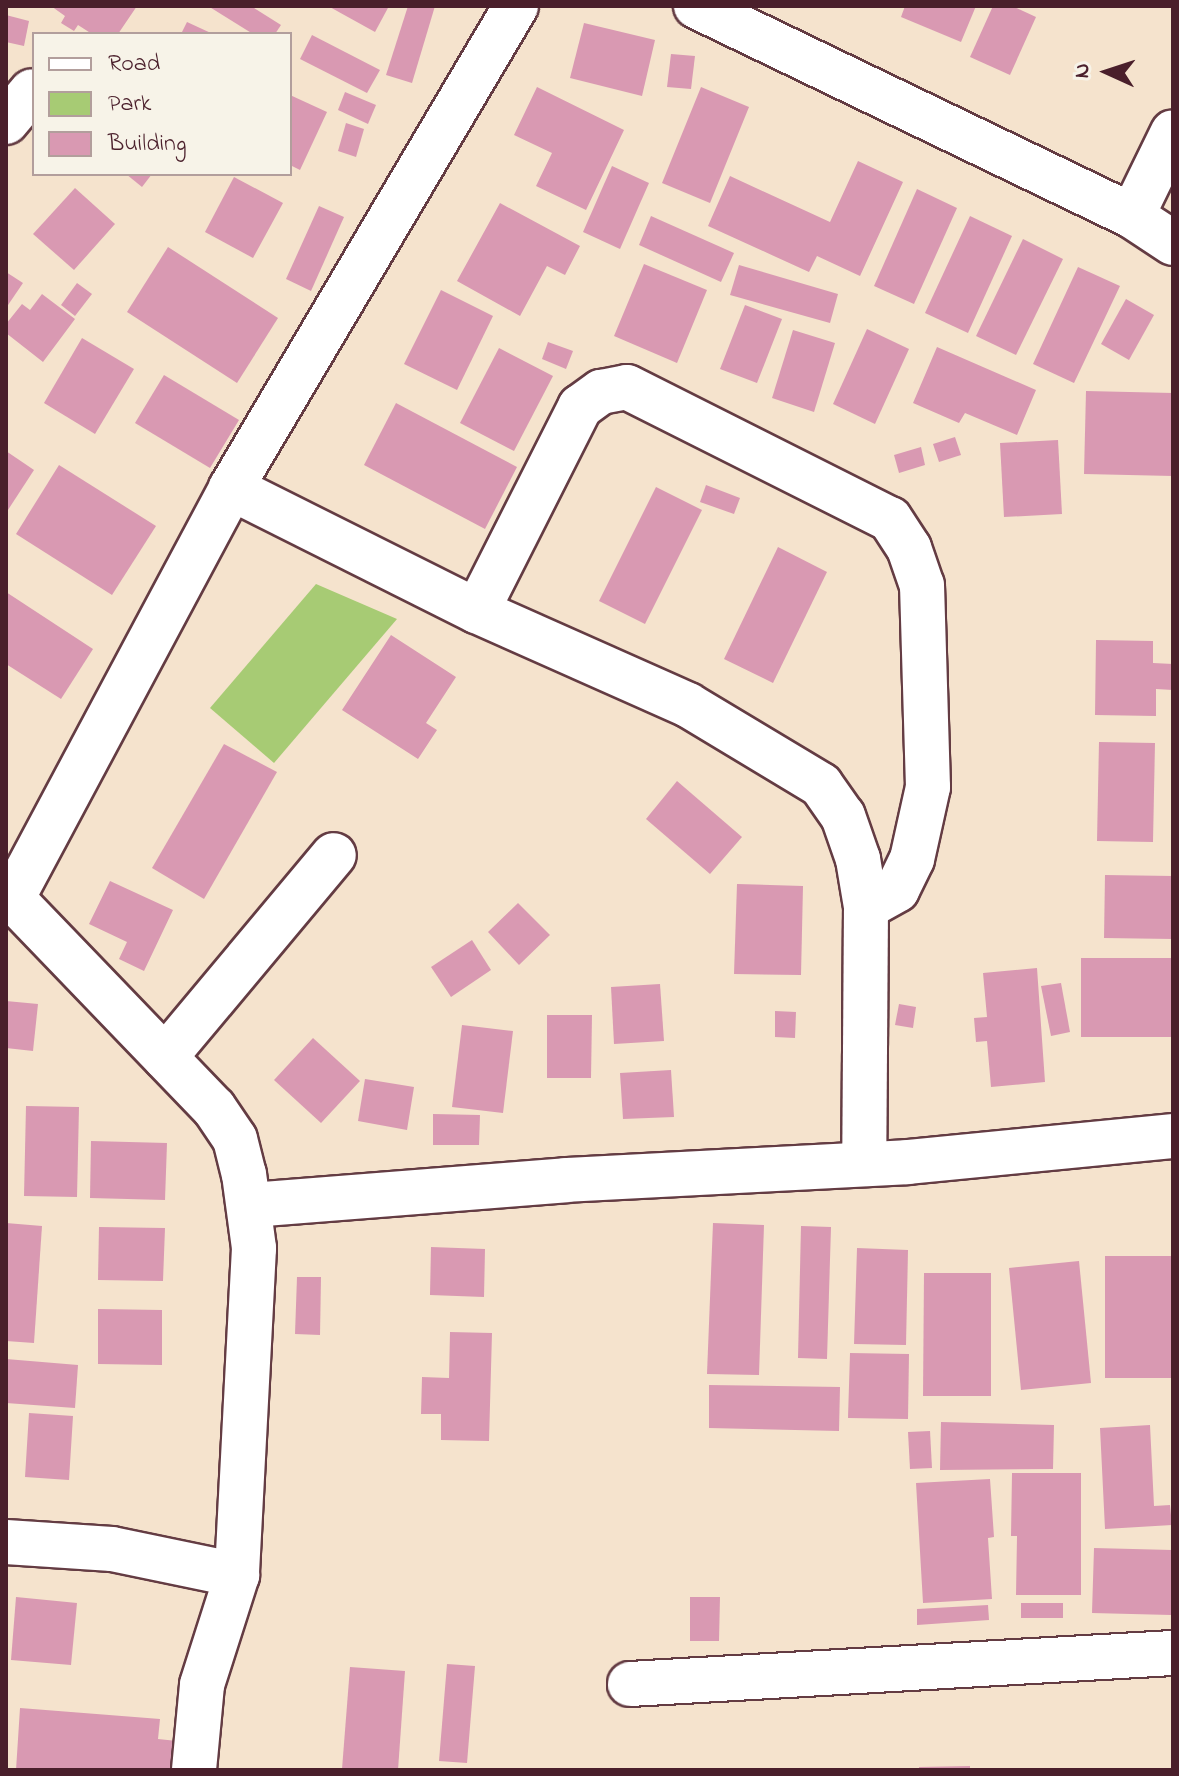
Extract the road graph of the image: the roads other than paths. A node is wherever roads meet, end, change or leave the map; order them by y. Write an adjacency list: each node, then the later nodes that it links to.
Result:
1 (516, 6): 6 (street)
2 (696, 6): 4 (street)
3 (1173, 132): 4 (street)
4 (1132, 216): 5 (street)
5 (1173, 243)
6 (231, 488): 7 (street); 9 (street)
7 (477, 611): 10 (street); 10 (street)
8 (334, 855): 11 (street)
9 (9, 895): 11 (street)
10 (866, 907): 13 (street)
11 (165, 1057): 14 (street)
12 (1173, 1136): 13 (street)
13 (864, 1164): 14 (street)
14 (251, 1205): 16 (street)
15 (6, 1542): 16 (street)
16 (237, 1575): 19 (street)
17 (1173, 1653): 18 (street)
18 (630, 1684)
19 (194, 1770)

